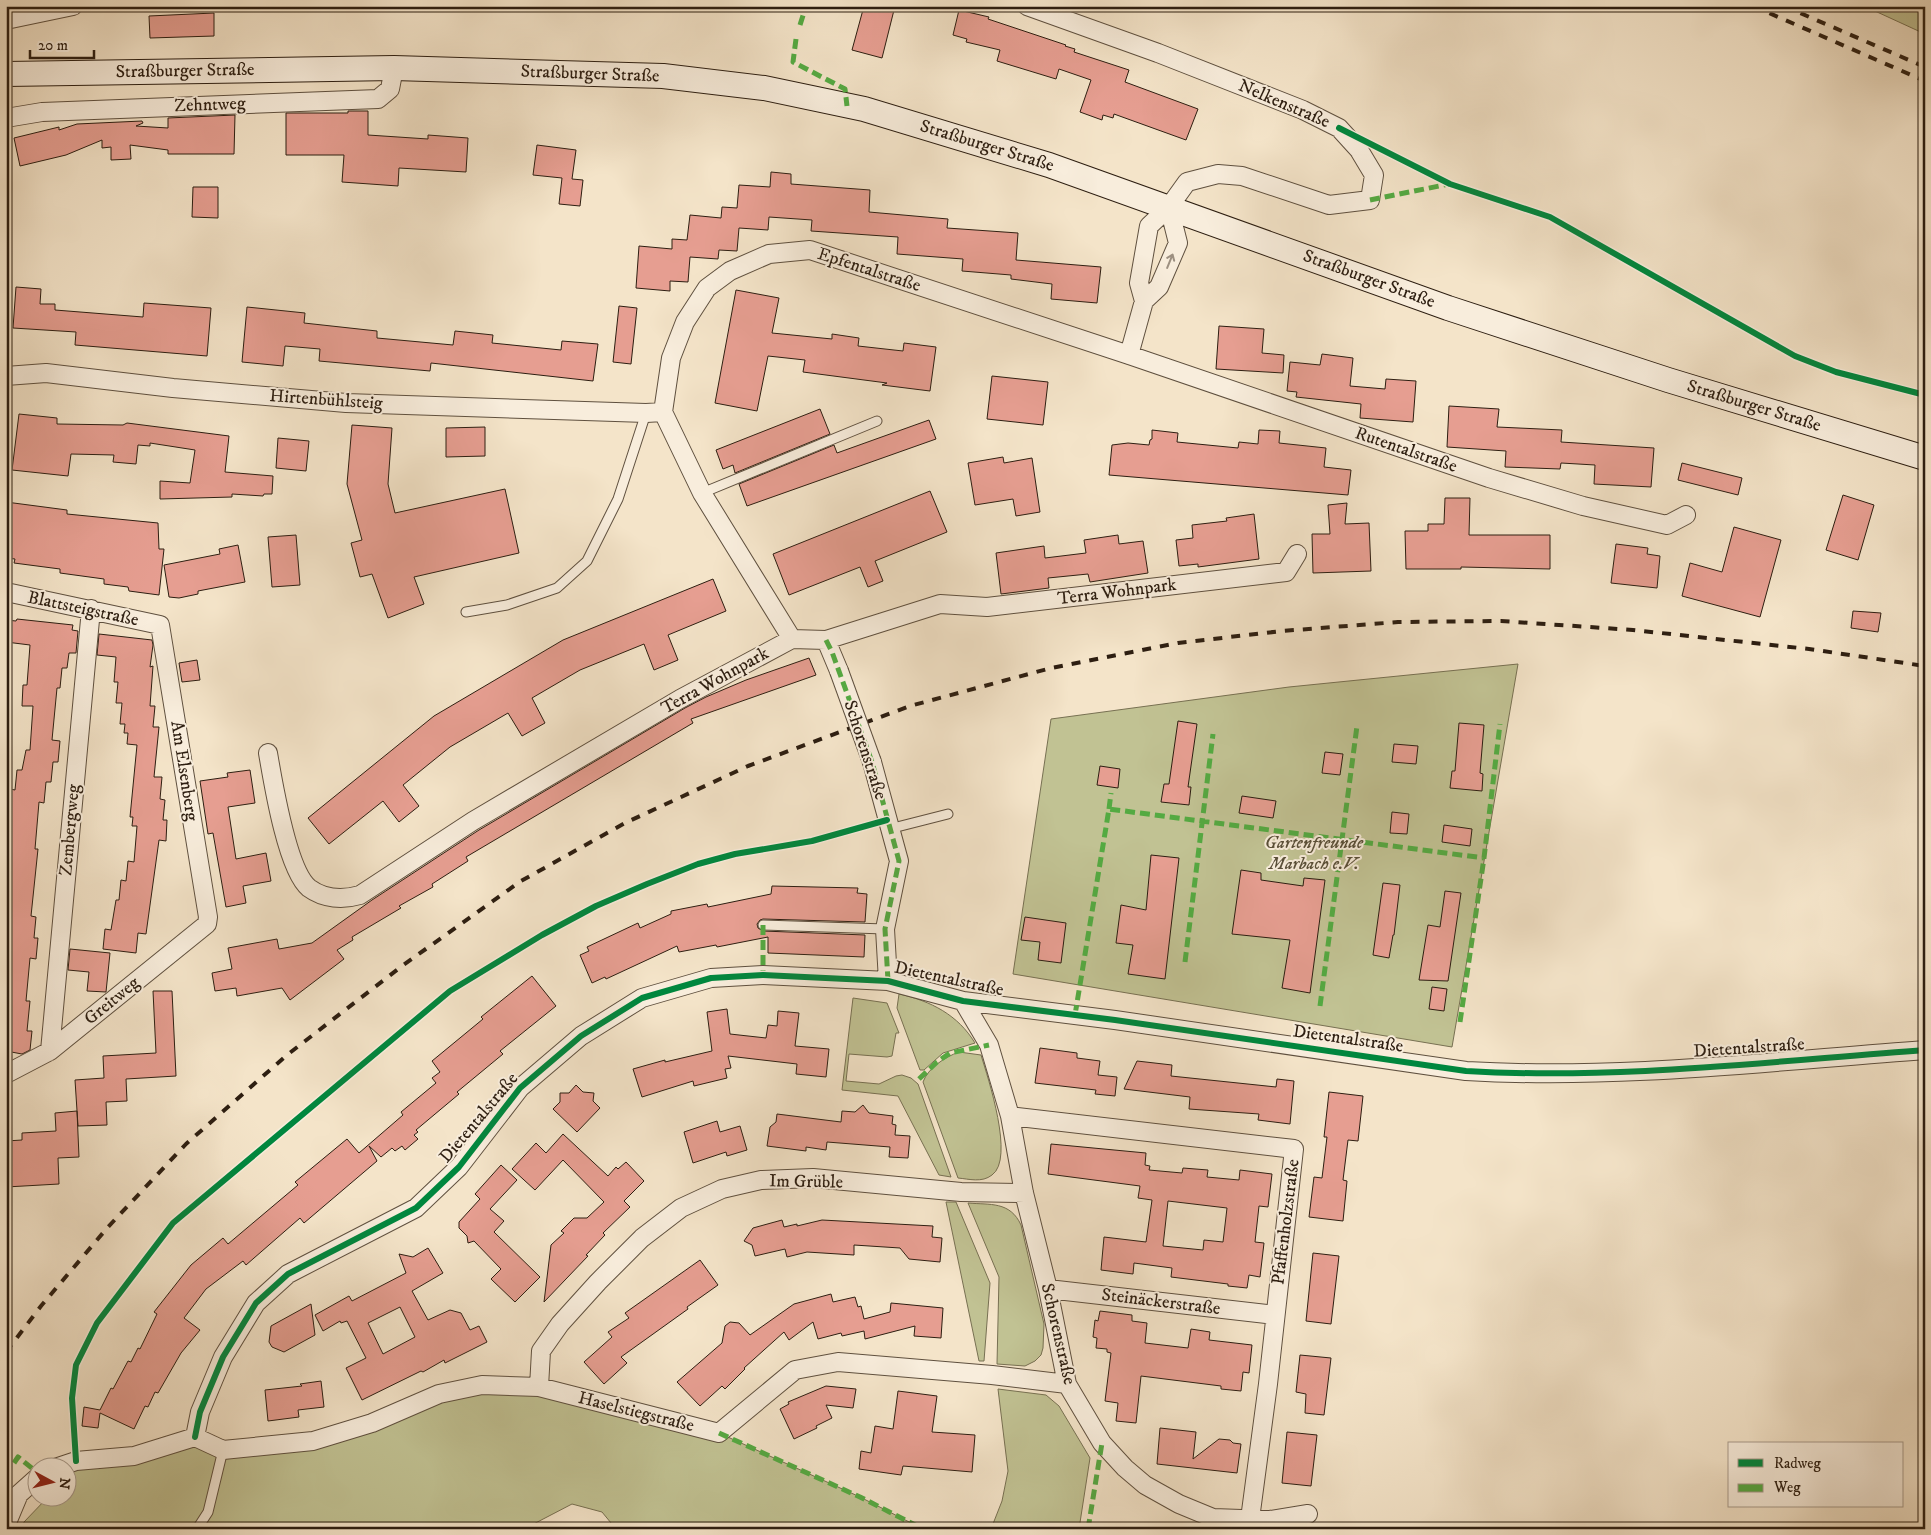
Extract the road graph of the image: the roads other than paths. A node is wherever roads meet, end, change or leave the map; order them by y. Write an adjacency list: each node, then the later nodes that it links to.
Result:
1 (73, 6): 3 (street)
2 (1027, 6): 7 (street, Nelkenstraße)
3 (6, 20)
4 (394, 68): 5 (main road, Straßburger Straße); 6 (street, Zehntweg); 7 (main road, Straßburger Straße)
5 (6, 74)
6 (6, 118)
7 (1169, 207): 8 (street); 8 (street, one-way to 7); 13 (main road, Straßburger Straße)
8 (1144, 301): 9 (street)
9 (1129, 354): 11 (street, Epfentalstraße); 15 (street, Rutentalstraße)
10 (6, 376): 11 (street, Hirtenbühlsteig)
11 (654, 412): 14 (street); 19 (lane)
12 (877, 421): 14 (lane)
13 (1925, 458)
14 (702, 493): 21 (street)
15 (1686, 515)
16 (1297, 554): 22 (street, Terra Wohnpark)
17 (6, 592): 18 (street, Blattsteigstraße)
18 (91, 609): 20 (street, Blattsteigstraße); 32 (street, Zembergweg)
19 (466, 612)
20 (160, 626): 26 (street, Am Elsenberg)
21 (792, 639): 22 (street, Terra Wohnpark); 23 (street, Terra Wohnpark)
22 (826, 640): 25 (street, Schorenstraße, bridge)
23 (268, 753)
24 (948, 814): 25 (lane)
25 (889, 829): 28 (street, Schorenstraße)
26 (208, 917): 32 (street, Greitweg)
27 (763, 924): 28 (lane)
28 (885, 930): 29 (street, Schorenstraße)
29 (888, 981): 30 (street, Dietentalstraße); 40 (street, Dietentalstraße)
30 (963, 1001): 31 (street, Dietentalstraße); 34 (street, Schorenstraße)
31 (1925, 1050)
32 (50, 1051): 33 (street, Greitweg)
33 (6, 1074)
34 (1010, 1116): 35 (street, Schorenstraße); 37 (street, Pfaffenholzstraße)
35 (1024, 1193): 36 (street, Schorenstraße); 39 (street, Im Grüble)
36 (1048, 1289): 37 (street, Steinäckerstraße); 38 (street, Schorenstraße)
37 (1275, 1315): 45 (street, Pfaffenholzstraße)
38 (1067, 1384): 39 (street, Haselstiegstraße); 45 (street, Schorenstraße)
39 (539, 1387): 41 (street, Haselstiegstraße)
40 (195, 1437): 41 (street); 42 (street)
41 (223, 1450): 47 (lane)
42 (78, 1461)
43 (28, 1486): 46 (street)
44 (1308, 1514): 45 (street, Schorenstraße)
45 (1250, 1519)
46 (6, 1525)
47 (197, 1529)

